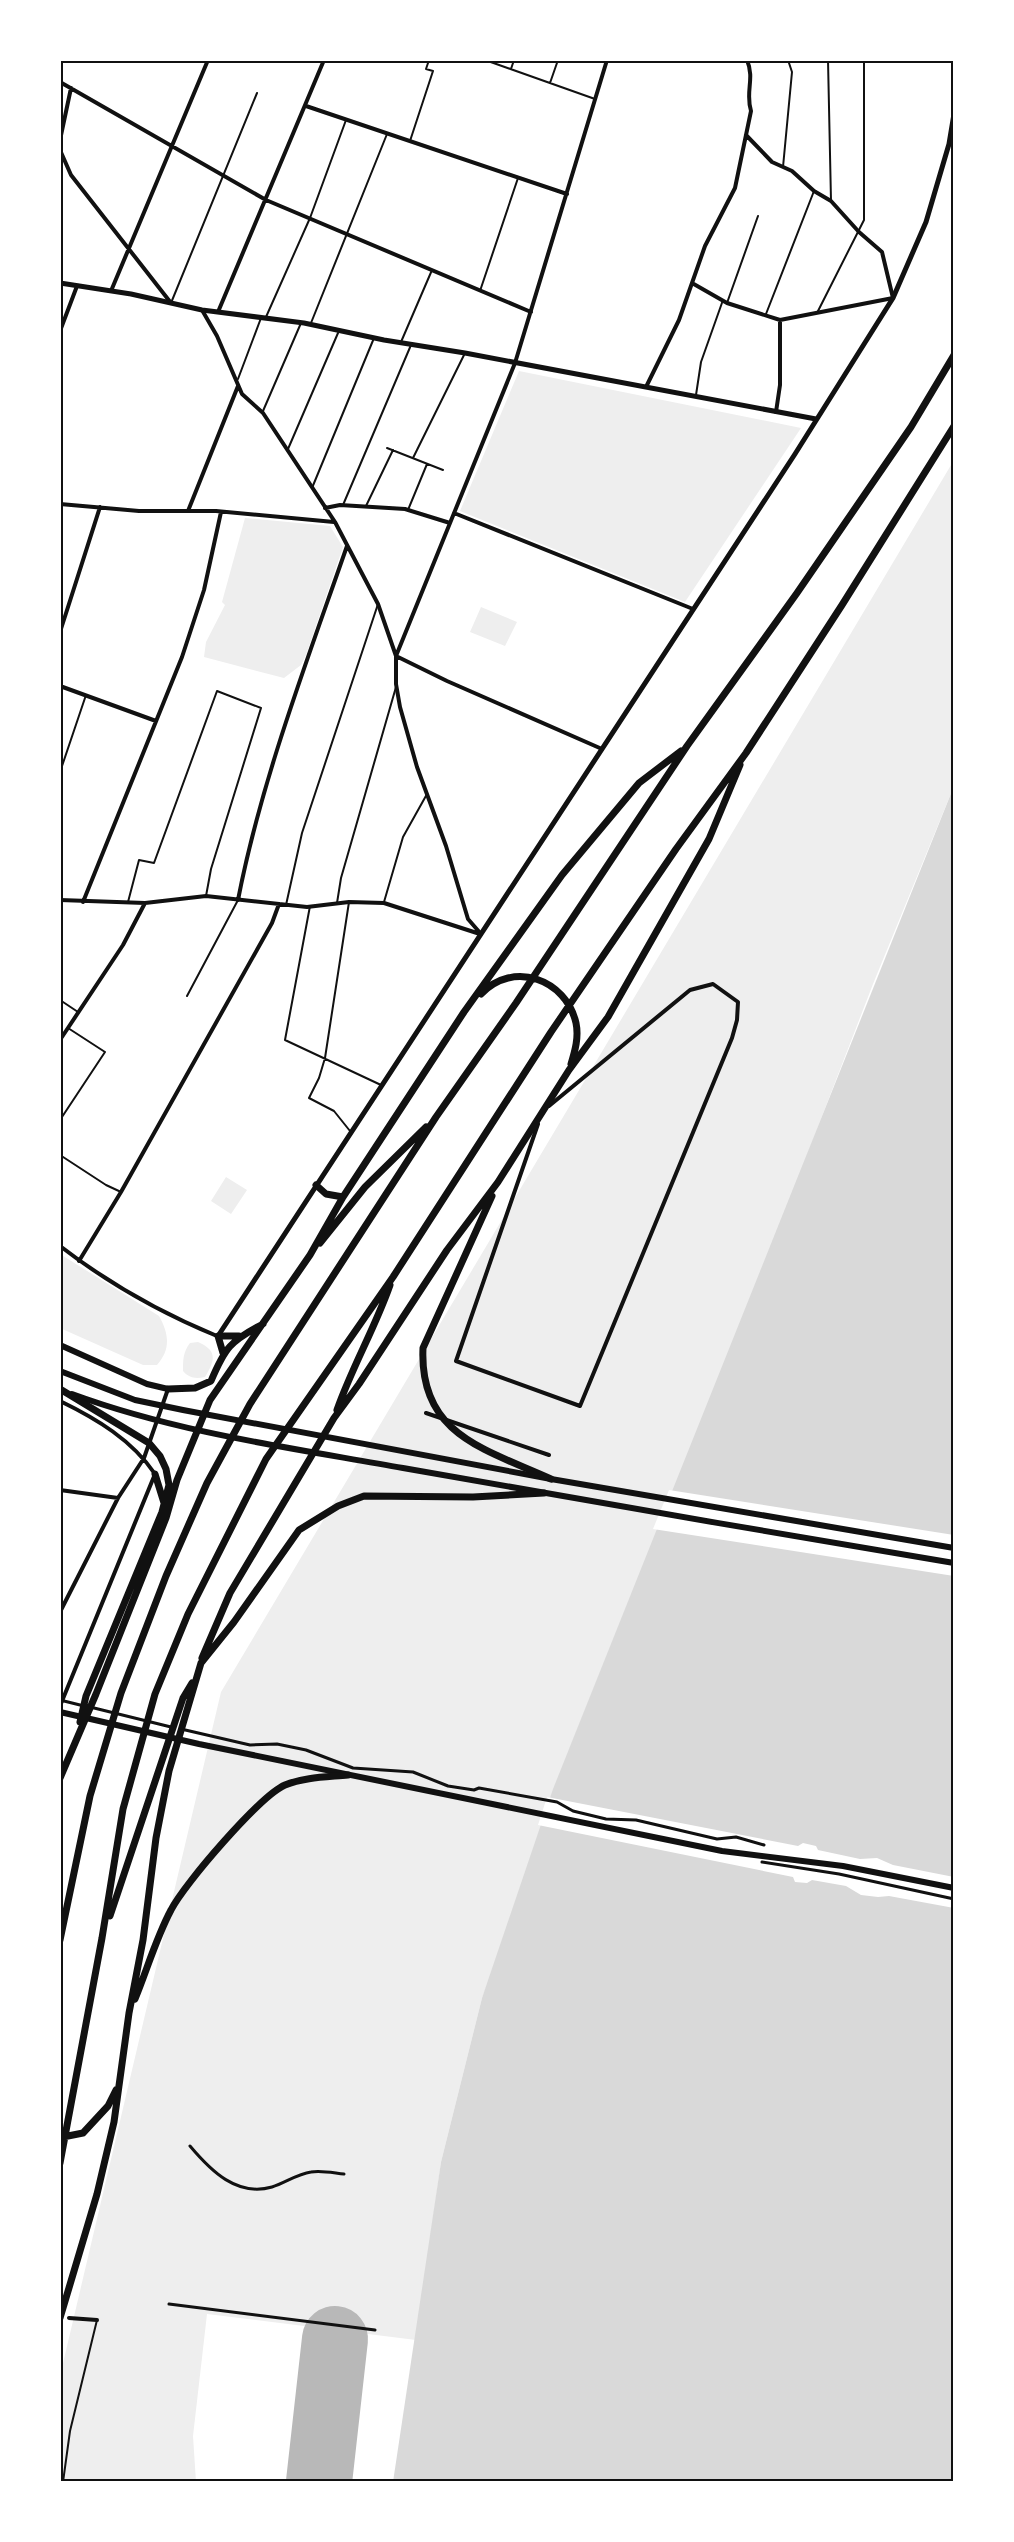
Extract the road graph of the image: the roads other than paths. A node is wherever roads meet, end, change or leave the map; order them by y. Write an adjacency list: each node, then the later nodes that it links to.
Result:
1 (208, 60): 25 (street)
2 (324, 60): 18 (street)
3 (429, 60): 24 (lane)
4 (485, 60): 12 (lane)
5 (514, 60): 12 (lane)
6 (558, 60): 14 (lane)
7 (607, 60): 17 (street)
8 (747, 60): 22 (street)
9 (788, 60): 27 (lane)
10 (828, 60): 33 (lane)
11 (864, 60): 36 (lane)
12 (510, 69): 14 (lane)
13 (60, 82): 15 (street)
14 (550, 83): 17 (lane)
15 (71, 88): 23 (street); 25 (street)
16 (257, 93): 28 (lane)
17 (595, 99): 31 (street)
18 (306, 106): 20 (street); 32 (street)
19 (954, 114): 45 (street)
20 (346, 120): 21 (street); 35 (lane)
21 (387, 134): 24 (street); 37 (lane)
22 (746, 135): 27 (street); 41 (street)
23 (60, 140)
24 (410, 141): 29 (street)
25 (171, 145): 28 (street); 38 (street)
26 (60, 150): 38 (street)
27 (783, 167): 30 (street)
28 (225, 176): 32 (street); 47 (lane)
29 (518, 178): 31 (street); 44 (lane)
30 (814, 191): 33 (street); 52 (lane)
31 (567, 194): 50 (street)
32 (266, 200): 35 (street); 49 (street)
33 (831, 201): 36 (street)
34 (758, 216): 46 (lane)
35 (310, 218): 37 (street); 53 (lane)
36 (859, 232): 45 (street); 51 (lane)
37 (347, 235): 39 (street); 56 (lane)
38 (128, 249): 43 (street); 47 (street)
39 (432, 270): 44 (street); 60 (lane)
40 (60, 283): 42 (street)
41 (692, 283): 46 (street); 66 (street)
42 (76, 286): 43 (street); 58 (street)
43 (111, 291): 47 (street)
44 (480, 291): 50 (street)
45 (893, 298): 51 (street); 70 (street)
46 (725, 301): 52 (street); 67 (lane)
47 (171, 303): 48 (street)
48 (202, 310): 49 (street); 65 (street)
49 (218, 312): 53 (street)
50 (531, 312): 64 (street)
51 (817, 313): 54 (street)
52 (766, 315): 54 (street)
53 (263, 318): 55 (street); 65 (lane)
54 (780, 320): 68 (street)
55 (301, 323): 56 (street); 69 (lane)
56 (310, 324): 57 (street)
57 (339, 330): 59 (street); 73 (lane)
58 (60, 331)
59 (374, 338): 60 (street); 78 (lane)
60 (401, 343): 61 (street)
61 (411, 345): 62 (street); 80 (lane)
62 (465, 353): 64 (street); 75 (lane)
63 (954, 355): 99 (highway)
64 (515, 363): 66 (street); 87 (street)
65 (238, 383): 69 (street); 85 (street)
66 (646, 387): 67 (street)
67 (696, 397): 68 (street)
68 (776, 412): 70 (street)
69 (263, 413): 73 (street)
70 (816, 419): 92 (street)
71 (954, 426): 101 (highway)
72 (387, 448): 74 (lane)
73 (287, 450): 78 (street)
74 (393, 450): 75 (lane); 81 (lane)
75 (413, 458): 76 (lane)
76 (427, 464): 77 (lane); 84 (lane)
77 (443, 470)
78 (312, 488): 83 (street)
79 (60, 504): 82 (street)
80 (343, 505): 81 (street); 83 (street)
81 (366, 506): 84 (street)
82 (100, 507): 85 (street); 93 (street)
83 (325, 508): 88 (street)
84 (408, 510): 89 (street)
85 (188, 511): 86 (street)
86 (221, 512): 88 (street); 98 (street)
87 (454, 513): 89 (street); 92 (street)
88 (334, 522): 90 (street)
89 (450, 523): 94 (street)
90 (347, 546): 91 (street); 106 (street)
91 (378, 604): 94 (street); 114 (lane)
92 (693, 609): 100 (street)
93 (60, 632)
94 (396, 656): 95 (street); 100 (street)
95 (396, 684): 103 (street); 111 (lane)
96 (60, 686): 97 (street)
97 (86, 695): 98 (street); 102 (lane)
98 (156, 721): 107 (street)
99 (687, 746): 120 (highway); 127 (highway)
100 (602, 749): 116 (street)
101 (746, 753): 124 (highway); 138 (highway)
102 (60, 772)
103 (427, 794): 112 (lane); 116 (street)
104 (206, 896): 106 (street); 108 (lane); 110 (street)
105 (60, 900): 107 (street)
106 (238, 900): 113 (street); 117 (lane)
107 (83, 902): 108 (street)
108 (128, 902): 110 (street)
109 (349, 902): 111 (street); 112 (street); 123 (lane)
110 (145, 903): 119 (street)
111 (337, 903): 115 (street)
112 (384, 903): 116 (street)
113 (279, 904): 114 (street); 133 (street)
114 (286, 905): 115 (street)
115 (310, 906): 123 (lane)
116 (481, 934): 125 (street)
117 (187, 996)
118 (60, 1000): 119 (lane)
119 (78, 1012): 121 (street)
120 (464, 1012): 124 (highway); 134 (highway)
121 (68, 1028): 122 (street); 128 (lane)
122 (60, 1040)
123 (325, 1058): 125 (lane); 129 (lane)
124 (569, 1070): 126 (highway)
125 (381, 1085): 129 (street)
126 (543, 1112): 126 (street); 131 (highway)
127 (436, 1117): 136 (highway); 175 (highway)
128 (60, 1120)
129 (350, 1132): 132 (street)
130 (60, 1155): 133 (lane)
131 (498, 1182): 151 (highway); 155 (highway)
132 (316, 1185): 134 (highway); 140 (street)
133 (121, 1192): 137 (street)
134 (343, 1197): 136 (highway)
135 (60, 1246): 137 (street)
136 (310, 1255): 139 (highway)
137 (80, 1261): 140 (street)
138 (393, 1276): 151 (highway); 174 (highway)
139 (265, 1323): 141 (highway); 148 (highway)
140 (218, 1336): 141 (highway); 143 (highway)
141 (239, 1336): 143 (highway)
142 (60, 1345): 147 (main road)
143 (223, 1353): 145 (highway)
144 (60, 1371): 155 (main road)
145 (211, 1381): 147 (highway); 148 (highway)
146 (60, 1389): 157 (main road); 159 (highway)
147 (168, 1389): 153 (street)
148 (210, 1400): 159 (highway)
149 (60, 1401): 153 (street)
150 (426, 1413): 152 (street)
151 (334, 1418): 163 (highway)
152 (549, 1455)
153 (144, 1458): 154 (street); 158 (street)
154 (155, 1474): 159 (highway); 166 (street)
155 (551, 1479): 160 (main road)
156 (60, 1490): 158 (street)
157 (544, 1493): 161 (main road); 163 (highway)
158 (118, 1498): 162 (street)
159 (164, 1515): 169 (highway)
160 (954, 1548)
161 (954, 1563)
162 (60, 1612)
163 (201, 1663): 164 (highway)
164 (197, 1675): 174 (highway); 176 (highway)
165 (60, 1700): 170 (street)
166 (60, 1706)
167 (60, 1712): 168 (main road)
168 (348, 1775): 172 (main road); 176 (highway)
169 (60, 1778)
170 (764, 1845)
171 (762, 1862): 173 (street)
172 (954, 1888)
173 (954, 1899)
174 (102, 1938): 180 (highway)
175 (60, 1940)
176 (129, 2013): 177 (highway)
177 (119, 2084): 178 (highway); 183 (highway)
178 (60, 2138)
179 (190, 2146): 181 (street)
180 (60, 2163)
181 (344, 2174)
182 (170, 2304): 186 (street)
183 (60, 2318)
184 (69, 2318): 185 (street)
185 (97, 2320): 187 (lane)
186 (375, 2330)
187 (63, 2482)

